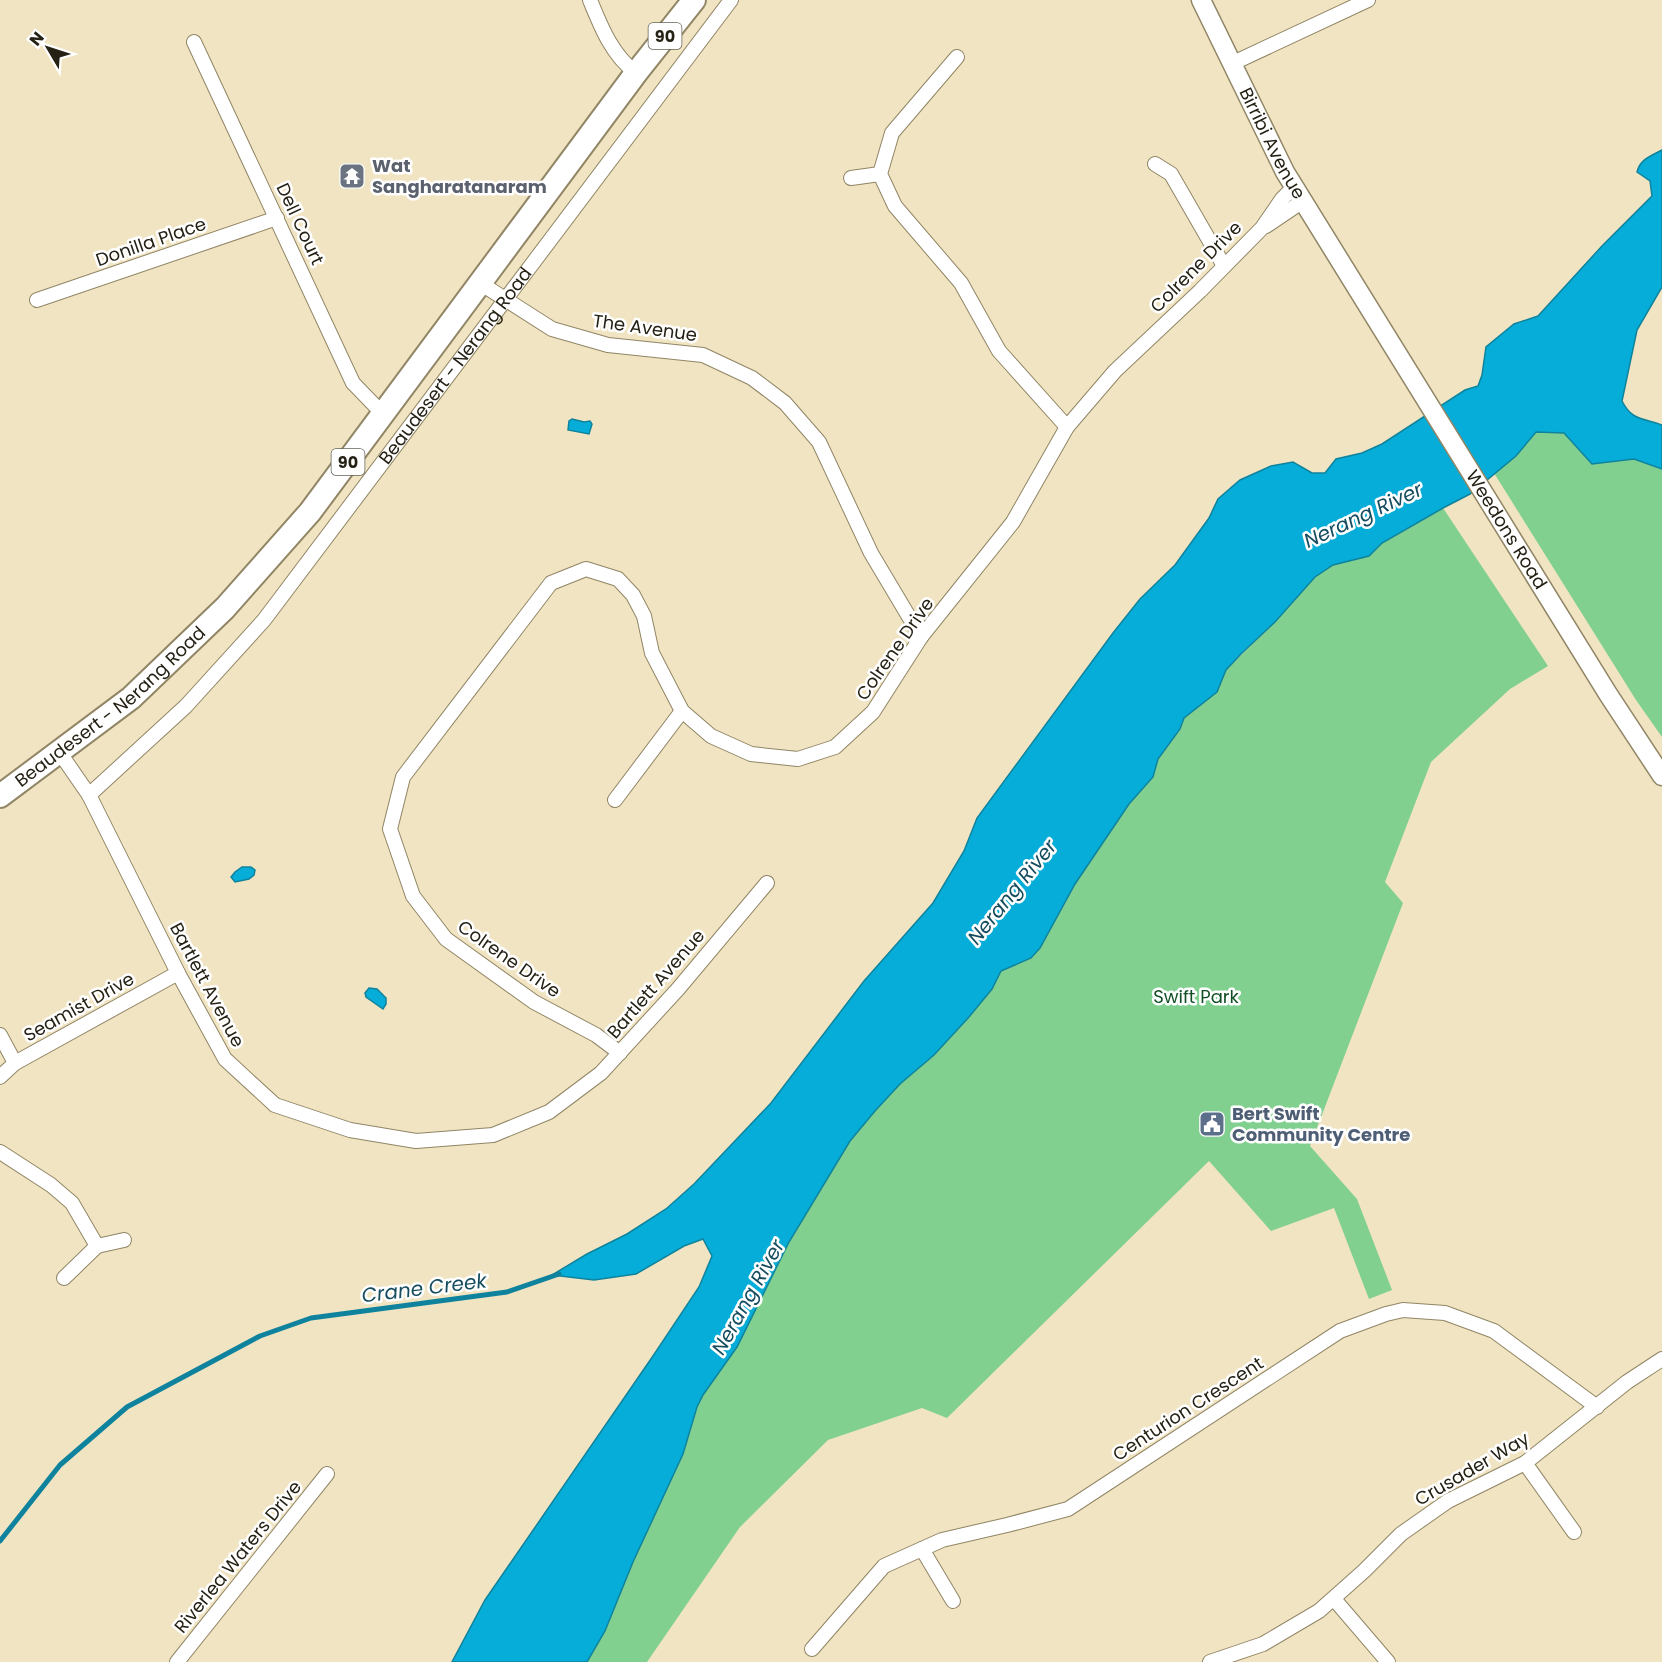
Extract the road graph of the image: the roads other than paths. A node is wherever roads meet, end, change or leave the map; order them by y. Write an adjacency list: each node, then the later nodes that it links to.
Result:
1 (590, 0): 10 (street)
2 (681, 0): 10 (main road, Beaudesert - Nerang Road / 90)
3 (694, 0): 10 (main road, Beaudesert - Nerang Road / 90)
4 (731, 0): 19 (street, Beaudesert - Nerang Road)
5 (1201, 0): 9 (street, Birribi Avenue)
6 (1368, 0): 9 (street)
7 (194, 42): 15 (street, Dell Court)
8 (957, 57): 12 (street)
9 (1231, 64): 14 (street, Birribi Avenue)
10 (636, 73): 17 (main road, Beaudesert - Nerang Road / 90)
11 (1155, 164): 16 (street)
12 (880, 174): 13 (street); 22 (street)
13 (851, 178)
14 (1298, 194): 16 (street, Colrene Drive); 18 (street, Birribi Avenue)
15 (277, 218): 20 (street, Donilla Place); 21 (street, Dell Court)
16 (1224, 266): 22 (street, Colrene Drive)
17 (480, 283): 19 (street, The Avenue); 21 (main road, Beaudesert - Nerang Road / 90)
18 (1353, 283): 26 (street, Weedons Road)
19 (506, 299): 23 (street, The Avenue); 27 (street, Beaudesert - Nerang Road)
20 (37, 300)
21 (383, 414): 25 (main road, Beaudesert - Nerang Road / 90)
22 (1066, 426): 23 (street, Colrene Drive)
23 (921, 637): 24 (street, Colrene Drive)
24 (682, 711): 29 (street); 33 (street, Colrene Drive)
25 (60, 753): 27 (street, Bartlett Avenue); 28 (main road, Beaudesert - Nerang Road / 90)
26 (1662, 776)
27 (89, 795): 31 (street, Bartlett Avenue)
28 (0, 796)
29 (615, 800)
30 (767, 883): 33 (street, Bartlett Avenue)
31 (178, 973): 33 (street, Bartlett Avenue); 34 (street, Seamist Drive)
32 (0, 1035): 34 (street)
33 (620, 1053)
34 (15, 1063): 35 (street, Seamist Drive)
35 (0, 1077)
36 (0, 1152): 38 (street)
37 (123, 1240): 38 (street)
38 (97, 1246): 39 (street)
39 (64, 1278)
40 (1662, 1359): 41 (street, Crusader Way)
41 (1597, 1407): 42 (street, Crusader Way); 45 (street, Centurion Crescent)
42 (1525, 1463): 44 (street); 46 (street, Crusader Way)
43 (327, 1474): 49 (street, Riverlea Waters Drive)
44 (1574, 1532)
45 (922, 1549): 47 (street); 48 (street, Centurion Crescent)
46 (1334, 1599): 50 (street, Crusader Way); 51 (street)
47 (953, 1601)
48 (812, 1649)
49 (177, 1662)
50 (1210, 1662)
51 (1388, 1662)

